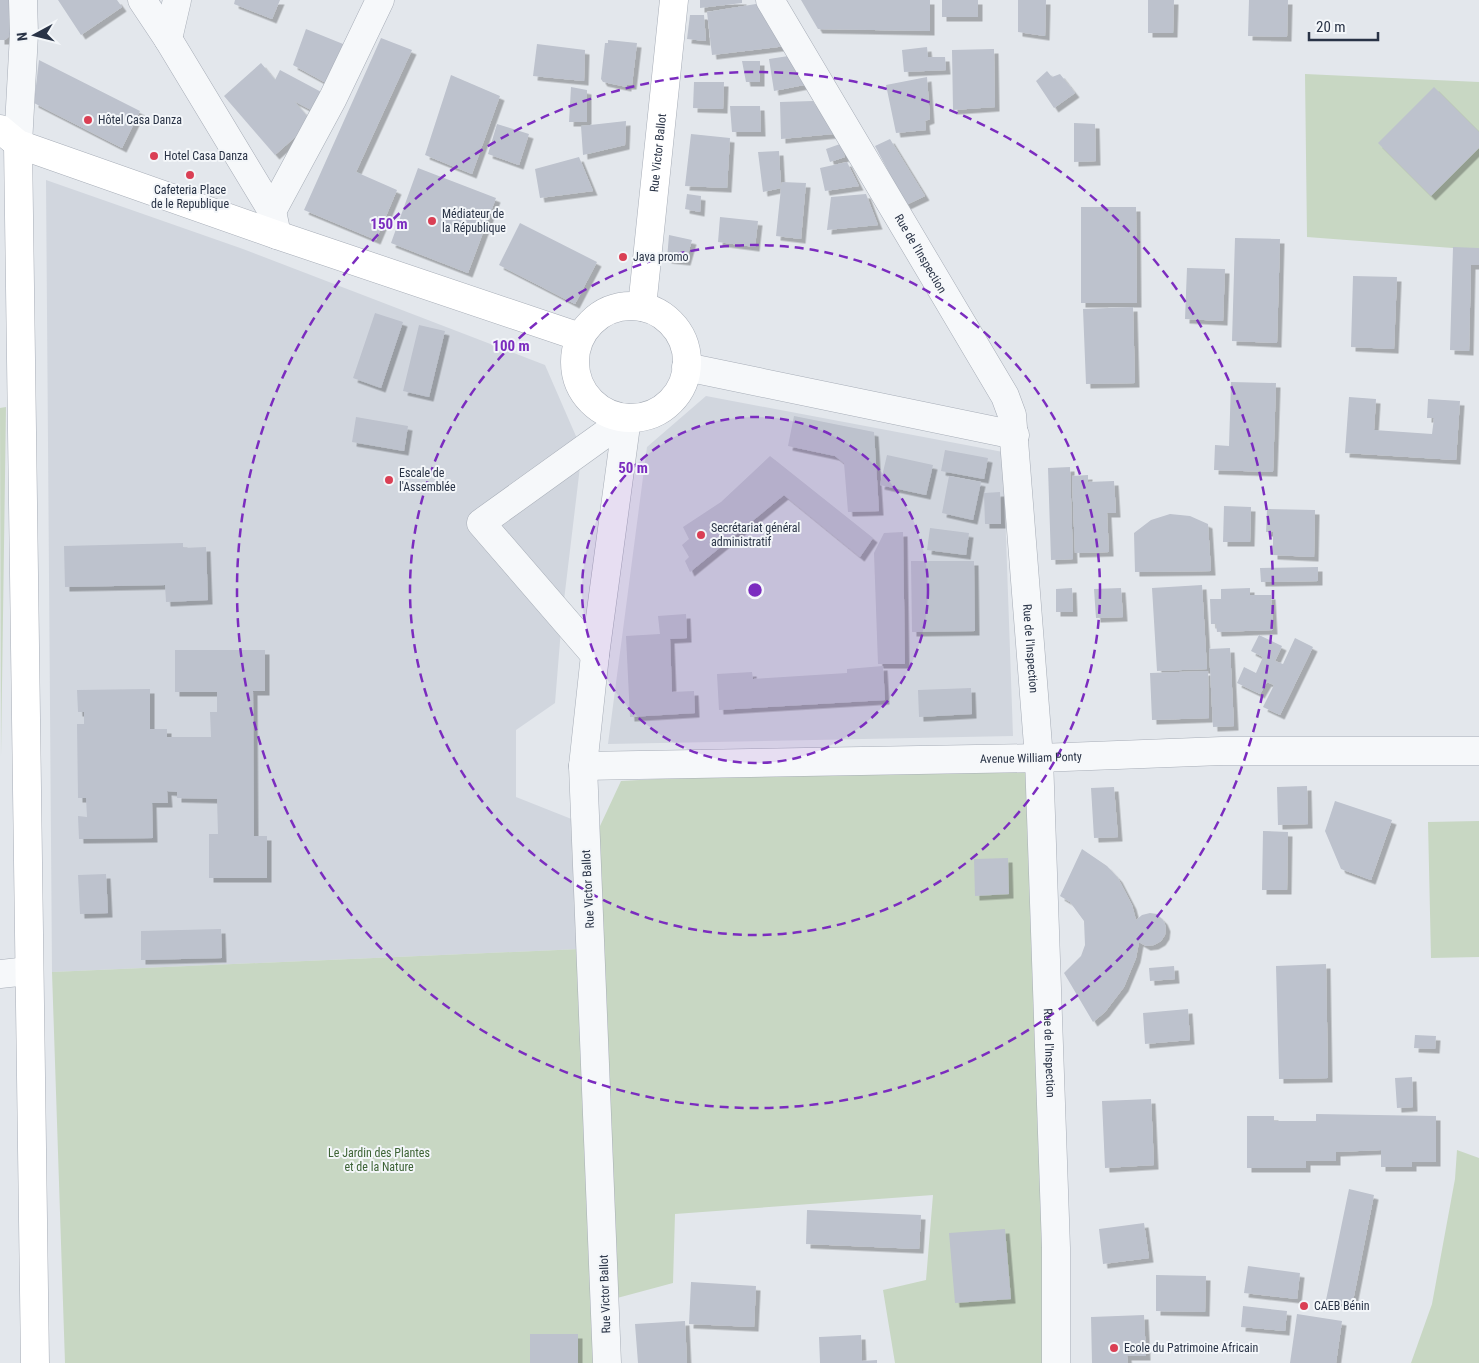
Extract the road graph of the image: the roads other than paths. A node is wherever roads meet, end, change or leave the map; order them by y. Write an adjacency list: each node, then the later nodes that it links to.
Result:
1 (23, 0): 8 (street)
2 (142, 0): 7 (street)
3 (177, 0): 7 (street)
4 (380, 0): 9 (street)
5 (674, 0): 10 (main road, Rue Victor Ballot)
6 (770, 0): 14 (street, Rue de l'Inspection)
7 (168, 39): 9 (street)
8 (9, 136): 9 (main road); 19 (main road)
9 (274, 223): 11 (main road)
10 (642, 307): 11 (main road); 12 (main road)
11 (580, 337): 13 (main road)
12 (686, 367): 13 (main road); 14 (street)
13 (627, 418): 15 (street, Rue Victor Ballot); 15 (street)
14 (1015, 436): 17 (street, Rue de l'Inspection)
15 (595, 655): 18 (street, Rue Victor Ballot)
16 (1479, 752): 17 (street, Avenue William Ponty)
17 (1039, 758): 18 (street, Avenue William Ponty); 23 (street, Rue de l'Inspection)
18 (583, 766): 22 (street, Rue Victor Ballot)
19 (28, 971): 20 (street); 21 (main road)
20 (0, 974)
21 (35, 1363)
22 (607, 1363)
23 (1056, 1363)

